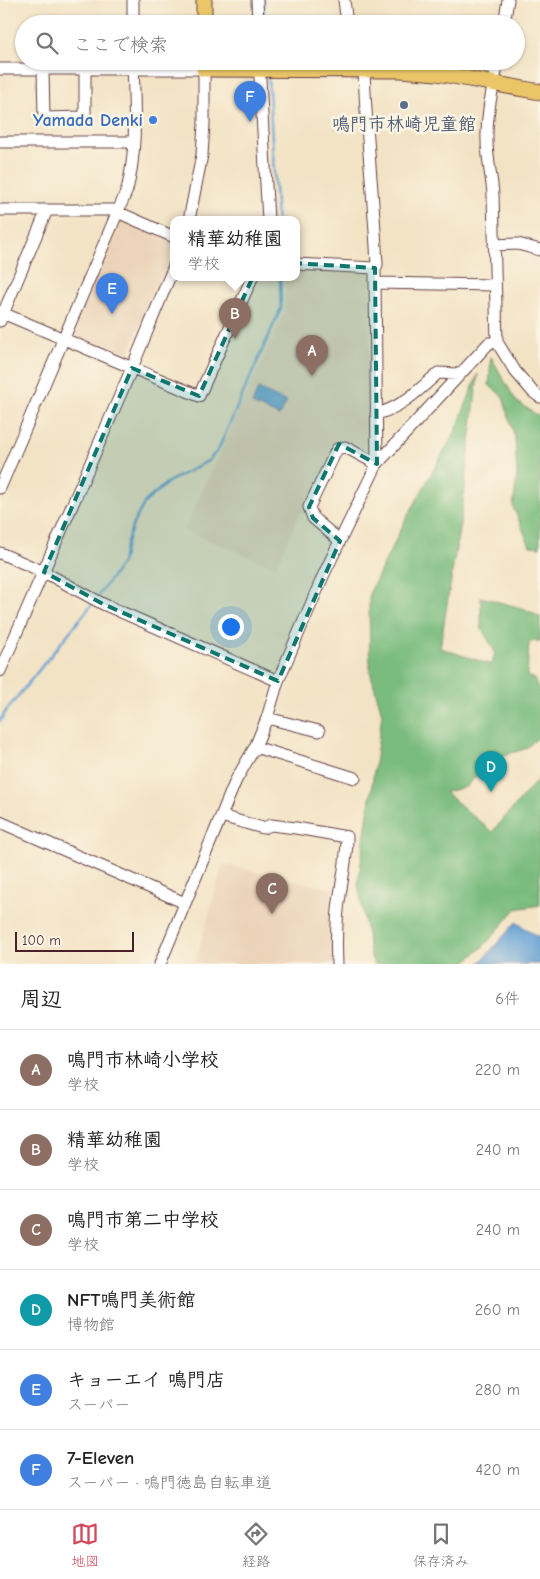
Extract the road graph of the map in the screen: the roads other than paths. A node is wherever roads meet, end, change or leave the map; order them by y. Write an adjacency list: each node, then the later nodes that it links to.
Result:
1 (133, 0): 6 (street)
2 (204, 0): 7 (main road)
3 (257, 0): 8 (street)
4 (344, 0): 9 (street)
5 (508, 0): 10 (street)
6 (133, 15)
7 (204, 15)
8 (258, 15)
9 (346, 15)
10 (506, 15)
11 (0, 69): 12 (street)
12 (15, 69)
13 (43, 70): 14 (street)
14 (89, 70)
15 (133, 70): 23 (street)
16 (204, 70): 28 (street)
17 (264, 70): 29 (street)
18 (356, 70): 34 (street)
19 (401, 70): 21 (main road)
20 (496, 70): 21 (street)
21 (494, 84): 22 (main road); 31 (street)
22 (540, 92)
23 (134, 142): 24 (street); 27 (street)
24 (1, 145)
25 (0, 210): 26 (street)
26 (47, 210): 27 (street); 39 (street)
27 (118, 212): 30 (street); 40 (street)
28 (190, 216)
29 (268, 216)
30 (170, 235)
31 (494, 245): 32 (street); 38 (street)
32 (540, 250)
33 (300, 264): 34 (street)
34 (375, 268): 37 (street)
35 (170, 276): 42 (street)
36 (251, 281): 42 (street)
37 (374, 283): 38 (street); 45 (street)
38 (495, 285): 41 (street)
39 (1, 316): 40 (street)
40 (64, 340): 42 (street); 47 (street)
41 (497, 342): 43 (street); 44 (street)
42 (132, 368): 50 (street)
43 (458, 374): 45 (street); 46 (street)
44 (540, 397)
45 (376, 414): 46 (street)
46 (376, 464): 48 (street); 48 (street)
47 (0, 488)
48 (340, 541): 52 (street)
49 (0, 553): 50 (street)
50 (44, 572): 51 (street); 52 (street)
51 (0, 671)
52 (278, 681): 53 (street)
53 (267, 718): 54 (street); 55 (street)
54 (320, 731)
55 (255, 747): 56 (street); 57 (street)
56 (355, 778)
57 (221, 816): 59 (street); 61 (street)
58 (0, 822): 59 (street)
59 (185, 903): 60 (street)
60 (160, 964)
61 (337, 964)

